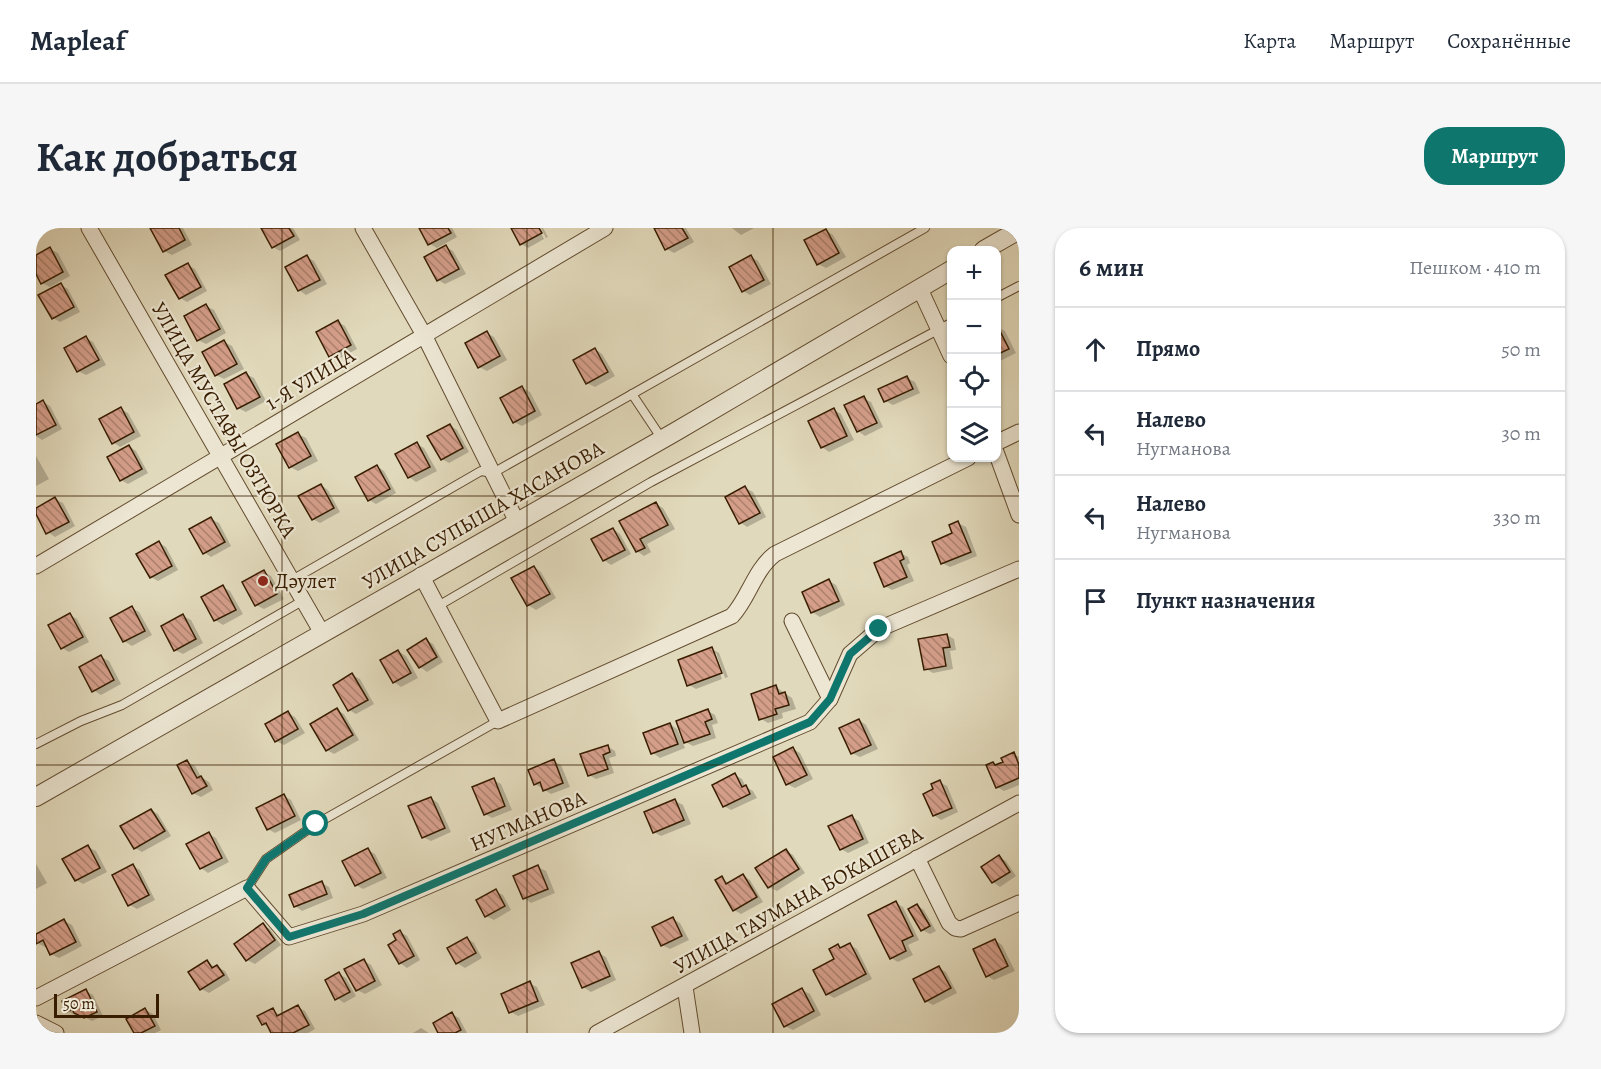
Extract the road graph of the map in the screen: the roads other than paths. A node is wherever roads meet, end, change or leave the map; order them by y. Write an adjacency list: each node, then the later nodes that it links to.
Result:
1 (89, 228): 18 (street, УЛИЦА МУСТАФЫ ОЗТЮРКА)
2 (363, 228): 12 (street)
3 (605, 228): 12 (street, 1-Я УЛИЦА)
4 (925, 228): 14 (lane)
5 (1019, 230): 6 (street)
6 (991, 246)
7 (947, 272): 9 (street, УЛИЦА СУПЫША ХАСАНОВА)
8 (1019, 286): 10 (lane)
9 (920, 289): 11 (street); 16 (street, УЛИЦА СУПЫША ХАСАНОВА)
10 (1001, 295)
11 (945, 326): 13 (street); 29 (lane)
12 (424, 335): 18 (street, 1-Я УЛИЦА); 21 (street)
13 (951, 354)
14 (632, 394): 16 (lane); 21 (lane)
15 (1019, 432): 17 (street)
16 (662, 439): 23 (street, УЛИЦА СУПЫША ХАСАНОВА)
17 (1001, 441)
18 (221, 457): 24 (street, 1-Я УЛИЦА); 27 (street, УЛИЦА МУСТАФЫ ОЗТЮРКА)
19 (960, 462): 33 (street)
20 (1000, 462): 22 (street)
21 (493, 473): 23 (street); 27 (lane)
22 (1019, 515)
23 (518, 522): 26 (street, УЛИЦА СУПЫША ХАСАНОВА)
24 (36, 566)
25 (1019, 569): 32 (street, НУГМАНОВА)
26 (421, 575): 29 (street); 31 (street, УЛИЦА СУПЫША ХАСАНОВА)
27 (292, 580): 28 (street, УЛИЦА МУСТАФЫ ОЗТЮРКА)
28 (304, 600): 31 (street, УЛИЦА МУСТАФЫ ОЗТЮРКА); 34 (lane)
29 (438, 606): 33 (street)
30 (792, 621): 32 (street)
31 (322, 633): 35 (street, УЛИЦА СУПЫША ХАСАНОВА)
32 (830, 699): 38 (street, НУГМАНОВА)
33 (498, 721): 38 (lane)
34 (36, 744)
35 (36, 797)
36 (1019, 803): 37 (street, УЛИЦА ТАУМАНА БОКАШЕВА)
37 (917, 858): 39 (street); 40 (street, УЛИЦА ТАУМАНА БОКАШЕВА)
38 (247, 888): 41 (street)
39 (1019, 903)
40 (685, 987): 44 (street, УЛИЦА ТАУМАНА БОКАШЕВА); 45 (street)
41 (36, 998)
42 (36, 1023): 43 (street)
43 (56, 1033)
44 (597, 1033)
45 (692, 1033)

